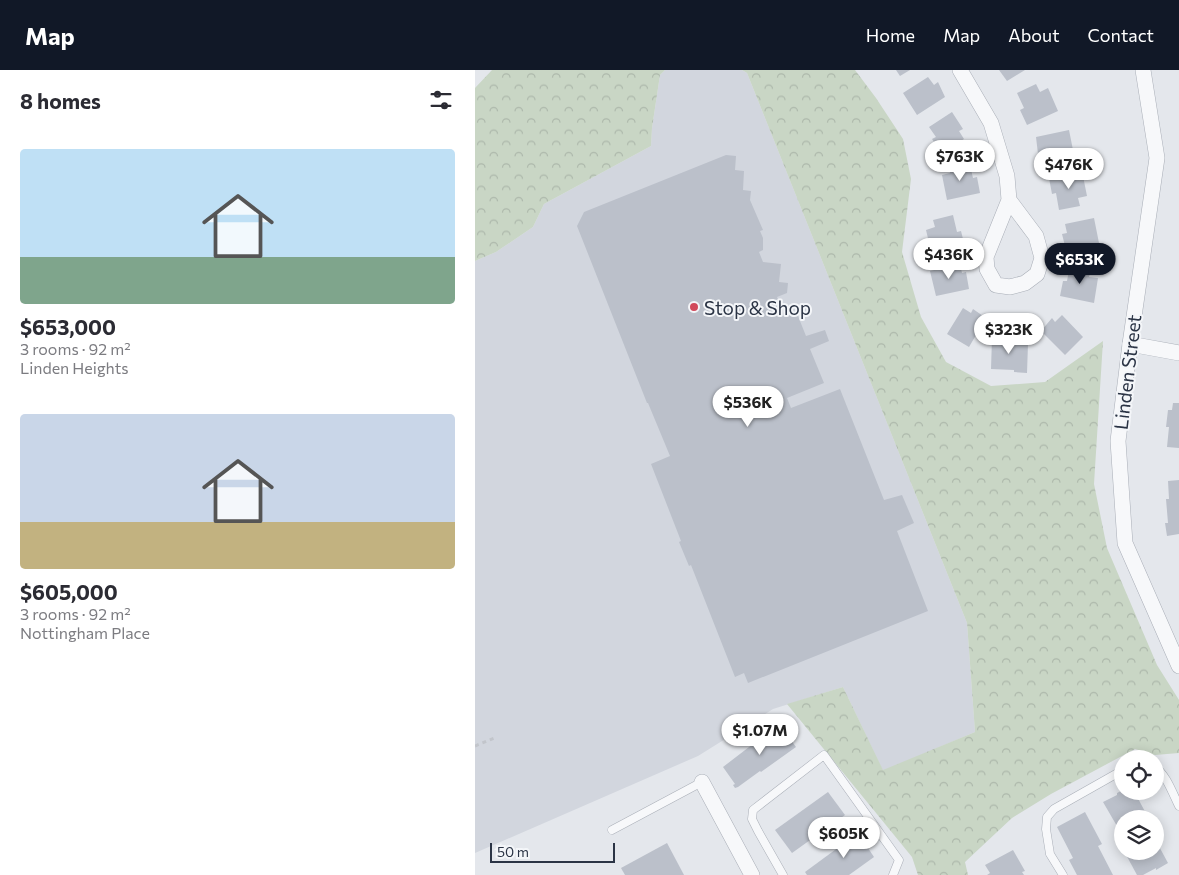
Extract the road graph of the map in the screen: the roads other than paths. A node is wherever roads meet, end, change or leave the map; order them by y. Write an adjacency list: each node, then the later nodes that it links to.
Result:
1 (960, 70): 3 (street)
2 (1143, 70): 4 (street, Linden Street)
3 (1009, 200): 3 (street)
4 (1130, 344): 5 (street); 6 (street, Linden Street)
5 (1179, 353)
6 (1179, 666)
7 (1114, 775): 15 (lane)
8 (1164, 776): 10 (lane)
9 (702, 782): 11 (lane); 12 (street)
10 (1179, 806)
11 (612, 830)
12 (752, 875)
13 (783, 875): 14 (lane)
14 (893, 875)
15 (1063, 875)

